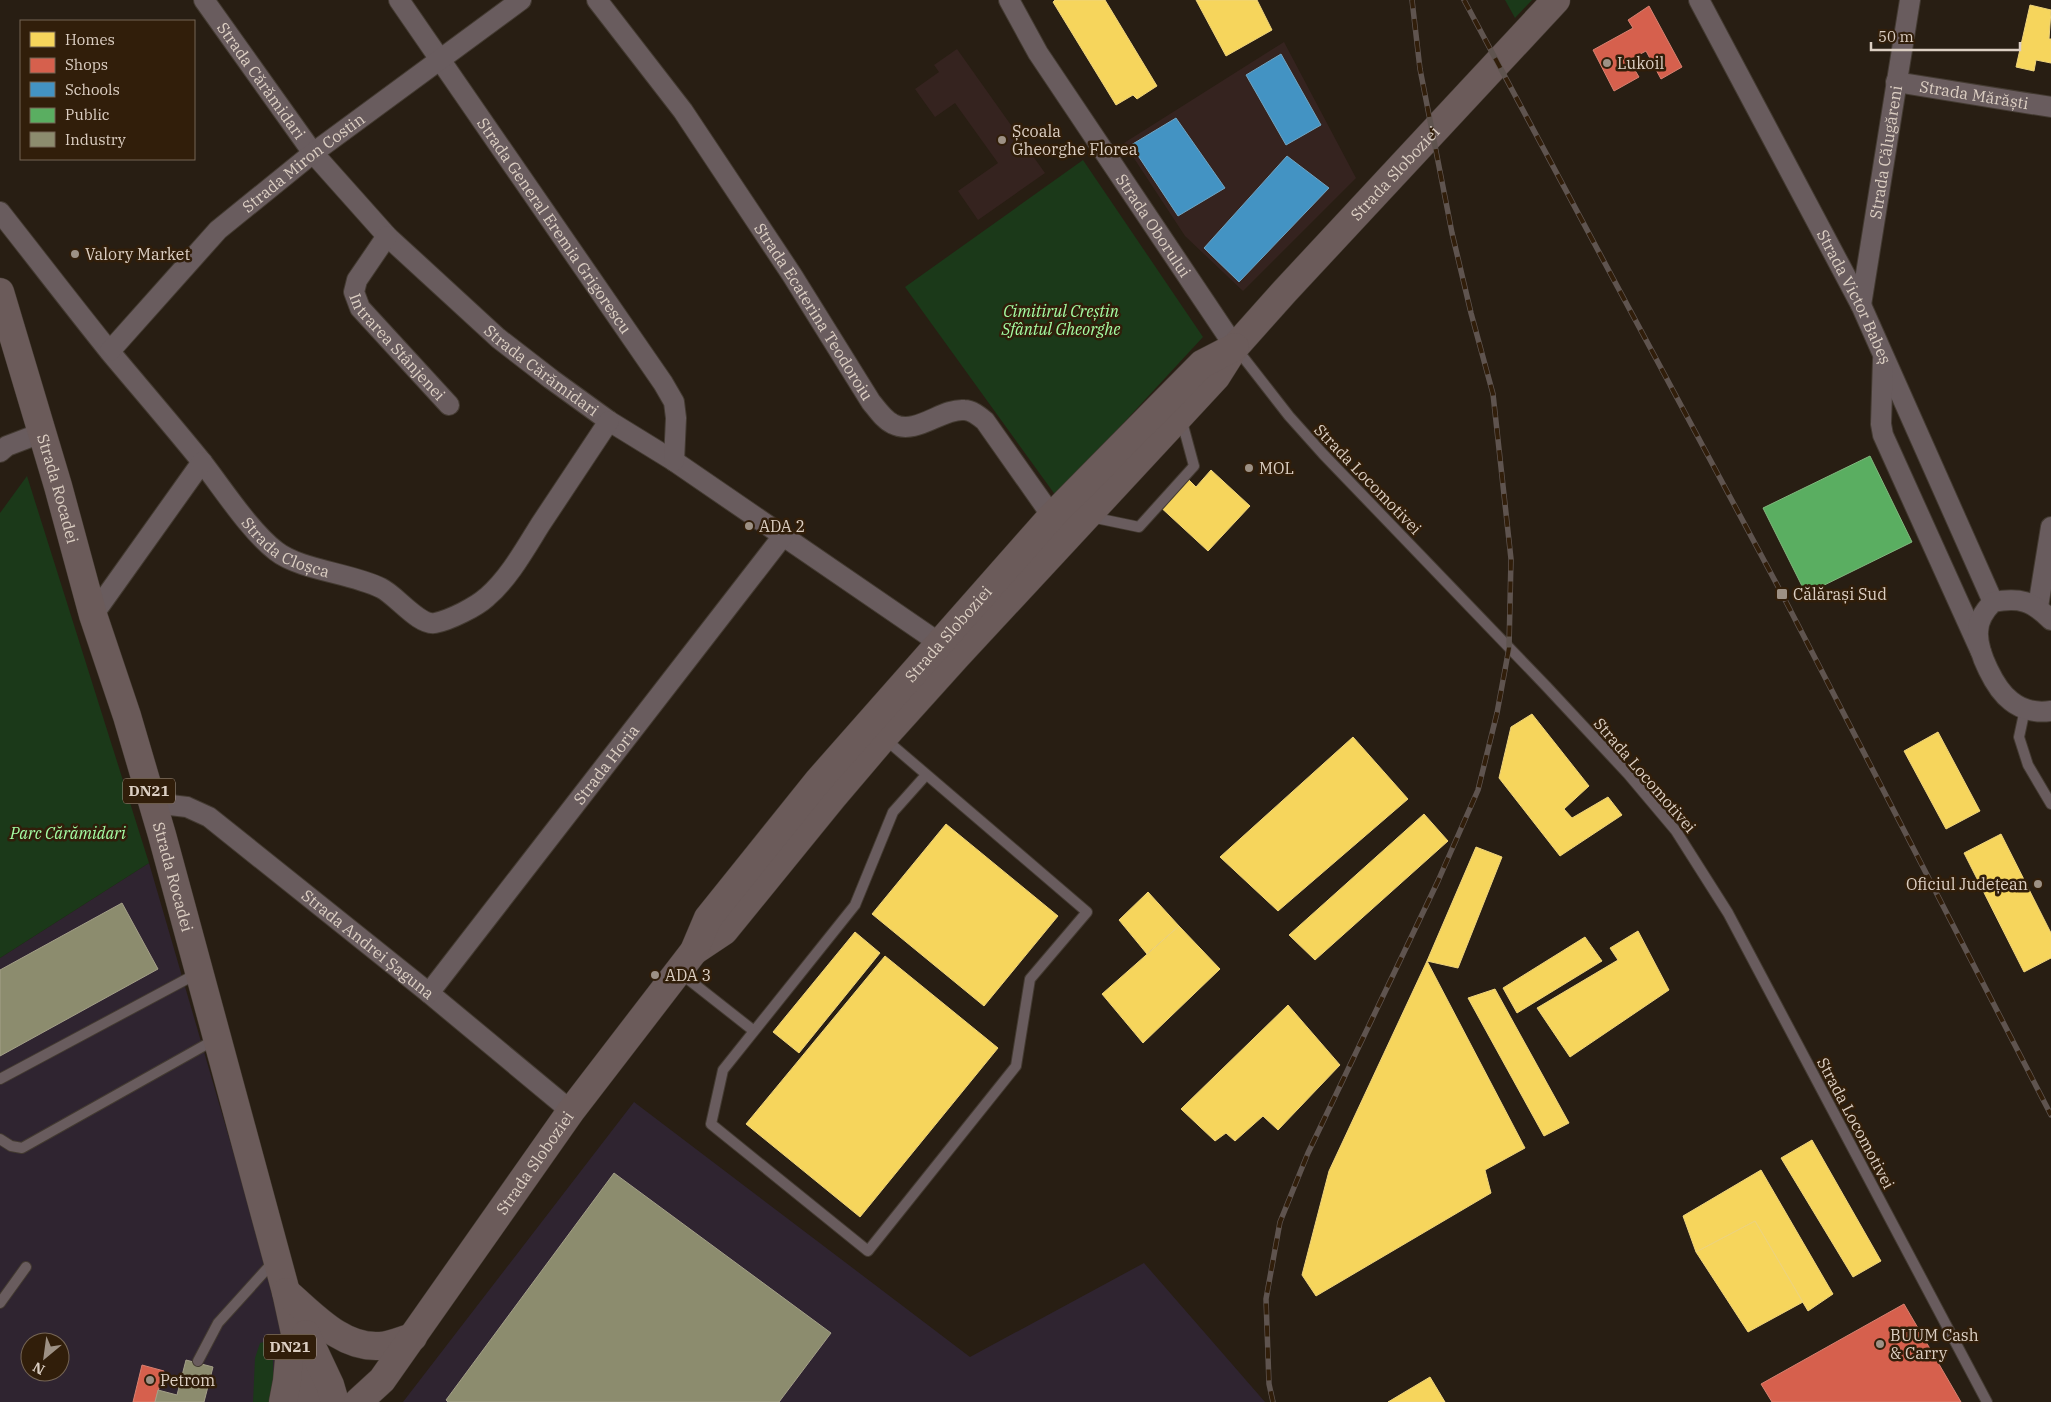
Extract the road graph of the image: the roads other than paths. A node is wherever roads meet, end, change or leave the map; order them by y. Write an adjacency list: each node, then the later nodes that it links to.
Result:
1 (204, 0): 12 (street, Strada Cărămidari)
2 (399, 0): 9 (street, Strada General Eremia Grigorescu)
3 (521, 0): 9 (street, Strada Miron Costin)
4 (597, 0): 27 (street, Strada Ecaterina Teodoroiu)
5 (1009, 0): 17 (street, Strada Oborului)
6 (1556, 0): 17 (main road, Strada Sloboziei)
7 (1699, 0): 16 (street, Strada Victor Babeș)
8 (1910, 0): 10 (street, Strada Călugăreni)
9 (440, 61): 12 (street, Strada Miron Costin); 25 (street, Strada General Eremia Grigorescu)
10 (1896, 82): 11 (street, Strada Mărăști); 16 (street, Strada Călugăreni)
11 (2051, 107)
12 (313, 153): 14 (street, Strada Cărămidari); 18 (street, Strada Miron Costin)
13 (0, 212): 18 (street, Strada Cloșca)
14 (387, 236): 20 (street, Intrarea Stânjenei); 22 (street, Strada Cărămidari)
15 (0, 292): 23 (main road, Strada Rocadei / DN21)
16 (1861, 305): 19 (street, Strada Victor Babeș)
17 (1235, 347): 21 (main road, Strada Sloboziei); 27 (main road, Strada Sloboziei); 60 (lane, Strada Locomotivei)
18 (110, 351): 26 (street, Strada Cloșca)
19 (1883, 354): 30 (street, Strada Victor Babeș); 34 (street)
20 (449, 405)
21 (1180, 416): 27 (main road, Strada Sloboziei); 27 (lane)
22 (609, 421): 25 (street, Strada Cărămidari); 26 (street, Strada Cloșca)
23 (41, 433): 24 (street); 32 (main road, Strada Rocadei / DN21)
24 (0, 452)
25 (674, 461): 29 (street, Strada Cărămidari)
26 (202, 462): 32 (street)
27 (1070, 522): 33 (main road, Strada Sloboziei)
28 (2051, 527): 31 (street)
29 (782, 536): 33 (street, Strada Cărămidari); 43 (street, Strada Horia)
30 (1993, 602): 31 (street); 34 (street)
31 (2044, 613)
32 (93, 615): 39 (main road, Strada Rocadei / DN21)
33 (948, 650): 37 (main road, Strada Sloboziei); 41 (main road, Strada Sloboziei)
34 (1981, 652): 35 (street)
35 (2025, 709): 36 (street); 40 (lane)
36 (2051, 711)
37 (884, 738): 38 (lane); 41 (main road, Strada Sloboziei)
38 (926, 775): 44 (lane); 44 (lane)
39 (153, 803): 42 (main road, Strada Rocadei / DN21); 43 (street, Strada Andrei Șaguna)
40 (2051, 804)
41 (686, 961): 44 (lane); 47 (main road, Strada Sloboziei)
42 (199, 973): 45 (main road, Strada Rocadei / DN21); 46 (lane)
43 (430, 993): 47 (street, Strada Andrei Șaguna)
44 (754, 1031)
45 (217, 1038): 48 (lane); 49 (main road, Strada Rocadei / DN21)
46 (0, 1079)
47 (571, 1111): 53 (main road, Strada Sloboziei)
48 (0, 1139)
49 (277, 1258): 51 (main road, Strada Rocadei / DN21); 54 (lane)
50 (26, 1267): 52 (lane)
51 (286, 1292): 53 (main road); 56 (main road, DN21); 57 (main road, Strada Rocadei); 58 (main road, Strada Rocadei)
52 (0, 1303)
53 (413, 1337): 55 (main road, Strada Sloboziei)
54 (198, 1361)
55 (381, 1391): 59 (main road, Strada Sloboziei)
56 (283, 1402)
57 (310, 1402)
58 (335, 1402)
59 (358, 1402)
60 (1987, 1402)

